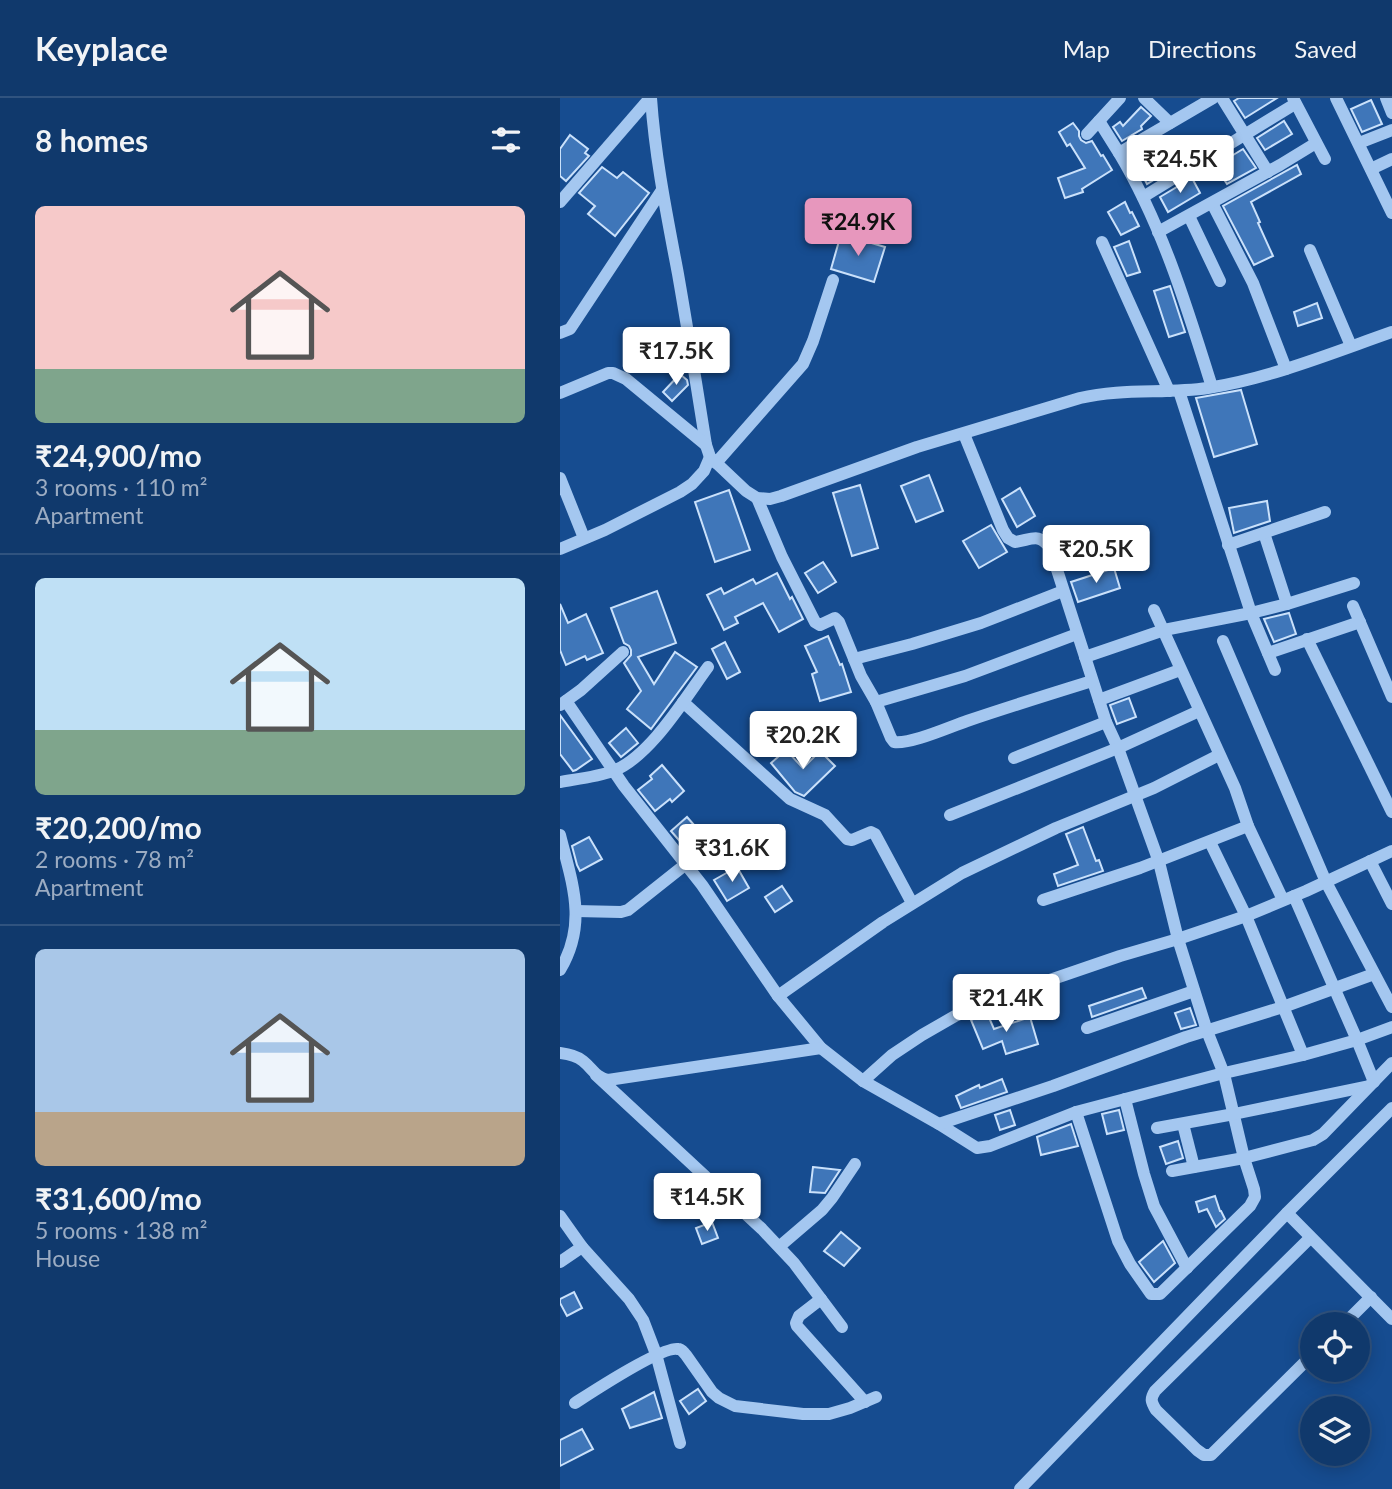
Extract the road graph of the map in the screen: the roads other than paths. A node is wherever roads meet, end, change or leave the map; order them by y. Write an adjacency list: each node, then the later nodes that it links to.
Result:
1 (650, 98): 22 (street); 24 (street)
2 (1120, 98): 10 (street)
3 (1144, 98): 11 (street)
4 (1213, 98): 11 (street)
5 (1222, 98): 14 (street)
6 (1336, 98): 16 (street)
7 (1386, 98): 9 (street)
8 (1294, 101): 14 (street); 15 (street)
9 (1392, 113)
10 (1099, 121): 13 (street); 17 (street)
11 (1170, 123): 17 (street)
12 (1392, 130): 16 (street)
13 (1087, 134)
14 (1245, 135): 21 (street); 23 (street)
15 (1316, 143): 18 (street); 21 (street)
16 (1359, 143): 20 (street)
17 (1119, 153): 23 (street)
18 (1325, 159)
19 (1392, 159): 20 (street)
20 (1371, 169): 26 (street)
21 (1268, 172): 25 (street)
22 (662, 190): 34 (street); 41 (street)
23 (1143, 197): 28 (street)
24 (560, 202)
25 (1212, 203): 27 (street); 36 (street)
26 (1392, 213)
27 (1189, 216): 28 (street); 32 (street)
28 (1158, 232): 37 (street)
29 (1102, 242): 38 (street)
30 (1310, 250): 35 (street)
31 (833, 280): 41 (street)
32 (1220, 281)
33 (1392, 332): 35 (street)
34 (560, 333)
35 (1351, 346): 36 (street)
36 (1286, 369): 37 (street)
37 (1212, 387): 38 (street)
38 (1174, 391): 40 (street); 47 (street)
39 (560, 393): 41 (street)
40 (964, 433): 43 (street); 50 (street)
41 (711, 455): 43 (street); 46 (street)
42 (560, 478): 46 (street)
43 (757, 498): 63 (street)
44 (1325, 512): 45 (street)
45 (1264, 533): 47 (street); 51 (street)
46 (584, 538): 48 (street)
47 (1228, 545): 54 (street)
48 (560, 549)
49 (1354, 583): 51 (street)
50 (1063, 592): 57 (street); 63 (street)
51 (1287, 604): 54 (street)
52 (1353, 606): 55 (street)
53 (1154, 610): 56 (street)
54 (1251, 613): 56 (street); 61 (street)
55 (1360, 622): 58 (street); 68 (street)
56 (1164, 630): 62 (street); 65 (street)
57 (1077, 634): 62 (street); 71 (street)
58 (1307, 639): 61 (street); 81 (street)
59 (1223, 641): 90 (street)
60 (624, 652): 72 (street)
61 (1268, 653): 66 (street)
62 (1085, 656): 67 (street)
63 (854, 659): 71 (street)
64 (708, 667): 70 (street)
65 (1180, 670): 69 (street); 73 (street)
66 (1275, 670)
67 (1092, 681): 69 (street); 71 (street)
68 (1392, 697)
69 (1099, 700): 74 (street)
70 (683, 702): 78 (street); 93 (street)
71 (876, 702)
72 (563, 703): 78 (street)
73 (1199, 711): 75 (street); 76 (street)
74 (1106, 722): 75 (street); 77 (street)
75 (1118, 748): 80 (street); 82 (street)
76 (1220, 755): 80 (street); 83 (street)
77 (1014, 758)
78 (613, 771): 79 (street); 89 (street)
79 (560, 782)
80 (1135, 796): 88 (street); 93 (street)
81 (1392, 812)
82 (950, 815)
83 (1248, 826): 85 (street); 91 (street)
84 (560, 835): 95 (street)
85 (1210, 842): 88 (street); 96 (street)
86 (1392, 851): 87 (street)
87 (1370, 861): 90 (street); 94 (street)
88 (1159, 862): 92 (street); 97 (street)
89 (685, 864): 95 (street); 102 (street)
90 (1326, 882): 91 (street); 99 (street)
91 (1289, 898): 96 (street); 100 (street)
92 (1043, 900)
93 (912, 903): 102 (street)
94 (1392, 904)
95 (576, 911): 98 (street)
96 (1246, 916): 97 (street); 103 (street)
97 (1178, 939): 101 (street); 115 (street)
98 (560, 970)
99 (1374, 974): 100 (street); 104 (street)
100 (1335, 989): 103 (street); 108 (street)
101 (1194, 991): 106 (street); 107 (street)
102 (778, 996): 109 (street)
103 (1283, 1007): 107 (street); 111 (street)
104 (1392, 1007)
105 (1392, 1027): 108 (street)
106 (1087, 1028)
107 (1206, 1031): 113 (street); 121 (street)
108 (1357, 1040): 111 (street); 116 (street)
109 (821, 1048): 114 (street); 115 (street)
110 (560, 1053): 114 (street)
111 (1303, 1055): 113 (street)
112 (1392, 1063): 116 (street)
113 (1224, 1074): 117 (street); 120 (street)
114 (596, 1075): 131 (street)
115 (863, 1081): 121 (street)
116 (1371, 1084): 120 (street); 124 (street)
117 (1125, 1099): 119 (street); 134 (street)
118 (1392, 1108): 128 (street)
119 (1076, 1112): 121 (street); 134 (street)
120 (1234, 1114): 122 (street); 124 (street)
121 (939, 1124)
122 (1183, 1124): 123 (street); 126 (street)
123 (1157, 1128)
124 (1244, 1158): 126 (street); 134 (street)
125 (855, 1164): 131 (street)
126 (1194, 1167): 127 (street)
127 (1172, 1171)
128 (1287, 1213): 130 (street); 144 (street)
129 (560, 1216): 132 (street)
130 (1310, 1238): 135 (street); 141 (street)
131 (780, 1246): 136 (street)
132 (582, 1247): 133 (street); 140 (street)
133 (560, 1262)
134 (1187, 1268)
135 (1371, 1297): 137 (street); 138 (street)
136 (821, 1298): 139 (street); 140 (street)
137 (1356, 1312)
138 (1392, 1319)
139 (842, 1327)
140 (656, 1354): 142 (street); 143 (street)
141 (1300, 1367)
142 (575, 1403)
143 (680, 1443)
144 (1020, 1489)

